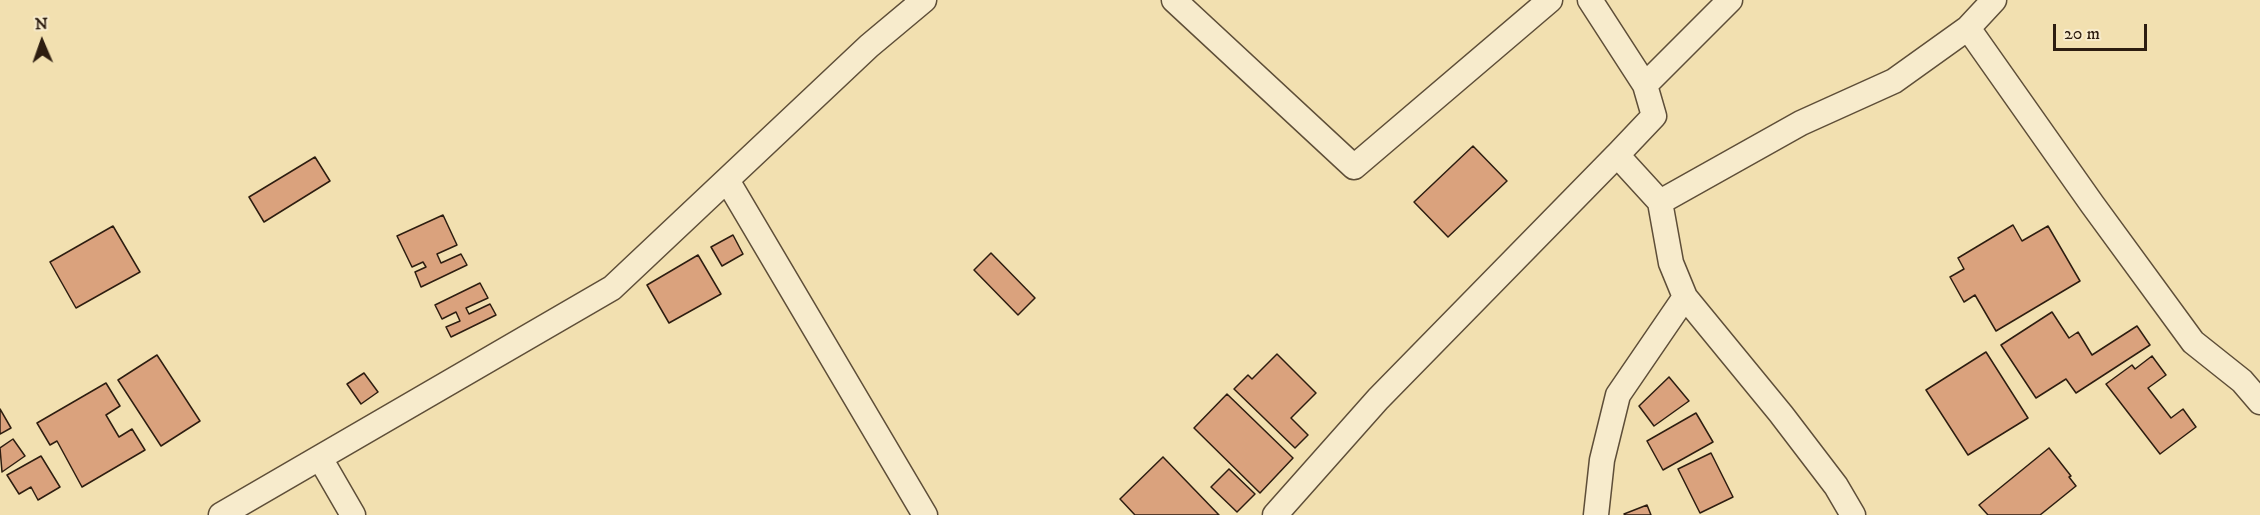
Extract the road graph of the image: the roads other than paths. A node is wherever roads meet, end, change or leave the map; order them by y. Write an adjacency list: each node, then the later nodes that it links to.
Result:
1 (924, 0): 10 (street)
2 (1174, 0): 3 (street)
3 (1550, 0)
4 (1590, 0): 8 (street)
5 (1730, 0): 8 (street)
6 (1995, 0): 7 (street)
7 (1968, 28): 11 (street); 13 (street)
8 (1645, 85): 9 (street)
9 (1617, 154): 11 (street); 18 (street)
10 (727, 180): 14 (street); 17 (street)
11 (1660, 202): 12 (street)
12 (1685, 297): 19 (street); 20 (street)
13 (2260, 402)
14 (320, 458): 15 (street); 16 (street)
15 (222, 515)
16 (353, 515)
17 (925, 515)
18 (1275, 515)
19 (1596, 515)
20 (1853, 515)

